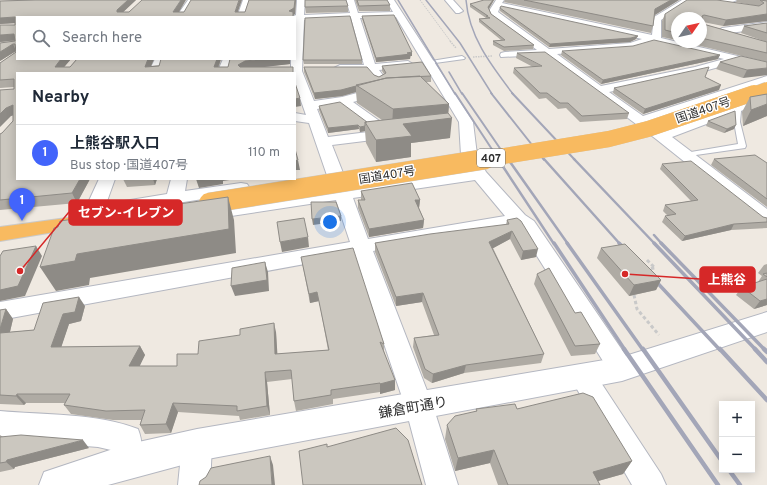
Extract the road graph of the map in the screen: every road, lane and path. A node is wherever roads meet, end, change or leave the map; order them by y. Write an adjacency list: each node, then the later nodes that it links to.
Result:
1 (192, 0): 16 (street)
2 (247, 0): 17 (street)
3 (350, 0): 18 (street)
4 (390, 0): 15 (street)
5 (420, 0): 31 (path)
6 (449, 0): 13 (street)
7 (687, 0): 19 (street)
8 (717, 0): 11 (lane)
9 (706, 1): 11 (street)
10 (498, 2): 21 (street); 28 (street)
11 (736, 4): 12 (street)
12 (724, 10)
13 (459, 11)
14 (299, 12): 18 (street); 29 (street)
15 (400, 14): 18 (street); 36 (street)
16 (181, 16)
17 (241, 16)
18 (355, 16): 39 (street)
19 (660, 17): 20 (street); 25 (street)
20 (671, 20)
21 (584, 23): 22 (street); 25 (street)
22 (571, 25): 24 (street); 27 (street)
23 (766, 26): 26 (street)
24 (556, 28)
25 (655, 38): 27 (street); 32 (street)
26 (745, 38)
27 (618, 46): 28 (street)
28 (548, 51): 30 (street); 47 (street)
29 (296, 54)
30 (505, 55): 31 (path)
31 (462, 58): 36 (lane)
32 (738, 58): 37 (street); 47 (street)
33 (160, 60): 40 (street)
34 (228, 60): 41 (street)
35 (296, 60): 42 (street)
36 (428, 62): 39 (street); 57 (street)
37 (767, 67): 45 (street)
38 (331, 68): 39 (street)
39 (371, 68): 49 (street)
40 (154, 72)
41 (223, 72)
42 (296, 72)
43 (296, 72): 51 (street)
44 (767, 80): 45 (street)
45 (750, 85): 52 (street)
46 (767, 88): 67 (highway, 国道407号 / 407, bridge)
47 (599, 90): 52 (street)
48 (767, 97): 50 (street)
49 (343, 102): 51 (street); 54 (street)
50 (734, 109): 55 (street); 58 (lane)
51 (306, 114): 56 (street)
52 (642, 122): 55 (street)
53 (404, 132): 54 (street)
54 (389, 134): 56 (street)
55 (661, 136): 58 (street)
56 (323, 142): 59 (street)
57 (469, 155): 59 (street); 60 (street)
58 (685, 155): 69 (street)
59 (336, 174): 64 (street); 65 (street)
60 (479, 174): 65 (street); 70 (street)
61 (107, 180): 67 (street)
62 (179, 180): 66 (street)
63 (296, 180): 66 (street)
64 (296, 180)
65 (342, 194): 68 (street); 73 (street)
66 (175, 198): 67 (street)
67 (91, 216): 71 (street); 72 (highway, 国道407号 / 407)
68 (187, 217)
69 (767, 218)
70 (518, 219): 73 (street); 80 (street)
71 (109, 229)
72 (0, 234)
73 (362, 246): 77 (street); 82 (street)
74 (647, 260): 75 (path)
75 (645, 270)
76 (634, 295): 79 (path)
77 (0, 311)
78 (767, 322): 80 (street, 鎌倉町通り)
79 (660, 336)
80 (622, 369): 81 (street, 鎌倉町通り)
81 (584, 377): 82 (street, 鎌倉町通り); 89 (street)
82 (419, 406): 84 (street, 鎌倉町通り); 88 (street)
83 (0, 425): 85 (street)
84 (197, 445): 85 (street, 鎌倉町通り); 87 (street)
85 (126, 462): 86 (street, 鎌倉町通り)
86 (57, 485)
87 (194, 485)
88 (442, 485)
89 (650, 485)

